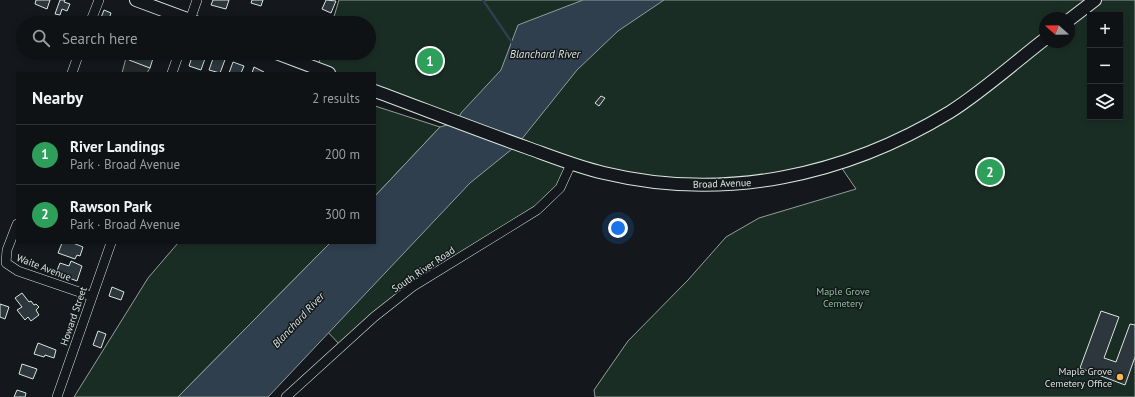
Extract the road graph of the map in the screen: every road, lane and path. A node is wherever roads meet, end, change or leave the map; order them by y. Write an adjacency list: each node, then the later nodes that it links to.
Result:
1 (98, 0): 6 (street)
2 (136, 0): 7 (main road)
3 (197, 0): 8 (street)
4 (1095, 0): 5 (main road)
5 (1075, 15)
6 (92, 16)
7 (177, 16)
8 (193, 16)
9 (1039, 44): 17 (main road, Broad Avenue)
10 (77, 60): 13 (street)
11 (177, 60): 14 (street)
12 (295, 60): 15 (main road)
13 (72, 72)
14 (172, 72)
15 (326, 72)
16 (376, 91): 17 (main road, Broad Avenue)
17 (571, 164): 22 (street, South River Road)
18 (16, 227): 20 (street, Waite Avenue)
19 (111, 244): 20 (street, Howard Street)
20 (91, 296): 21 (street, Howard Street)
21 (57, 397)
22 (286, 397)

